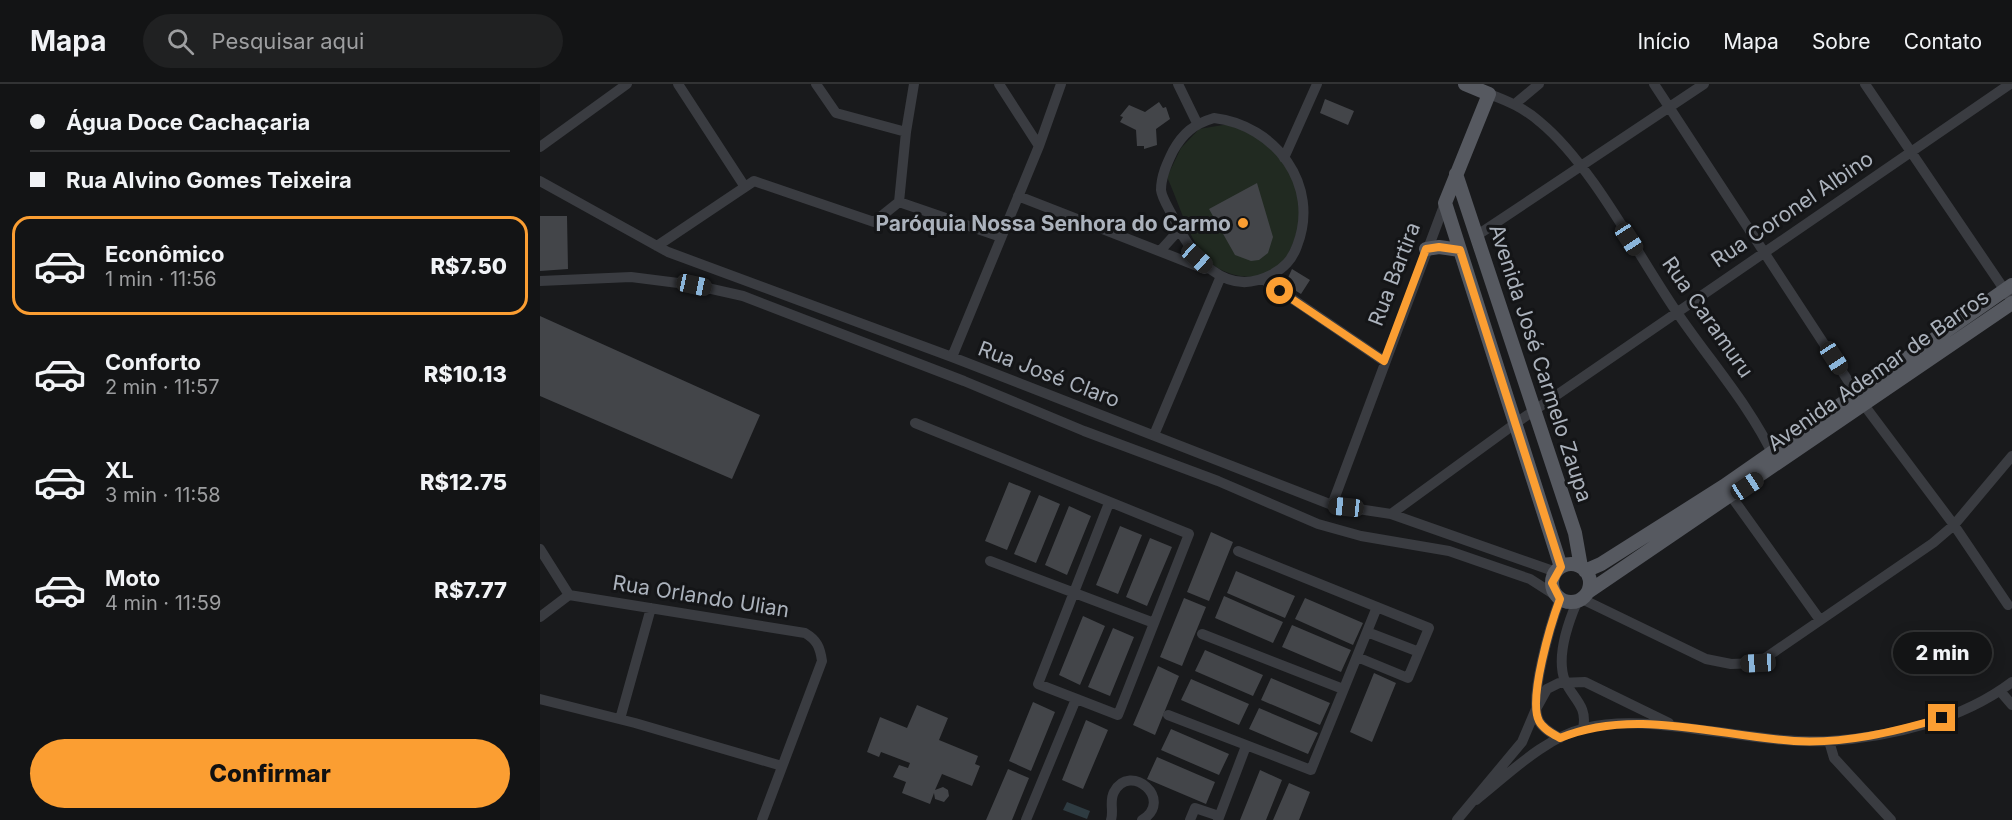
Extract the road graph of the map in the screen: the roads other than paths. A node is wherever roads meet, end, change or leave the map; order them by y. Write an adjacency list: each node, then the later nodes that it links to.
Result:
1 (627, 84): 21 (street)
2 (678, 84): 27 (street)
3 (816, 84): 19 (street)
4 (914, 84): 19 (street)
5 (999, 84): 20 (street)
6 (1061, 84): 20 (street)
7 (1178, 84): 18 (street)
8 (1317, 84): 23 (street)
9 (1465, 84): 15 (main road, Rua Caramuru)
10 (1539, 84): 16 (street)
11 (1654, 84): 17 (street)
12 (1704, 84): 17 (street)
13 (1865, 84): 22 (street)
14 (2010, 84): 22 (street, Rua Coronel Albino)
15 (1489, 94): 16 (street, Rua Caramuru); 25 (main road, Rua Bartira)
16 (1516, 103): 24 (street, Rua Caramuru)
17 (1670, 106): 24 (street); 37 (street)
18 (1197, 123): 23 (street); 31 (street)
19 (906, 132): 29 (street)
20 (1039, 146): 28 (street)
21 (540, 147)
22 (1911, 152): 37 (street, Rua Coronel Albino); 42 (street)
23 (1284, 158): 40 (street)
24 (1581, 167): 32 (street); 43 (street, Rua Caramuru)
25 (1456, 174): 30 (main road, Rua Bartira); 32 (main road, Avenida José Carmelo Zaupa)
26 (540, 181): 34 (street, Rua José Claro)
27 (745, 187): 29 (street); 34 (street)
28 (1018, 196): 33 (street); 38 (street)
29 (899, 202): 33 (street)
30 (1445, 203): 35 (street, Rua Bartira); 36 (main road, Avenida José Carmelo Zaupa)
31 (1179, 230): 38 (street); 39 (street)
32 (1476, 236): 48 (main road, Avenida José Carmelo Zaupa)
33 (1001, 237): 44 (street)
34 (657, 246): 44 (street, Rua José Claro)
35 (1426, 249): 36 (main road); 45 (street, Rua Bartira)
36 (1460, 250): 50 (main road, Avenida José Carmelo Zaupa)
37 (1765, 250): 43 (street, Rua Coronel Albino); 46 (street)
38 (1160, 251): 39 (street)
39 (1217, 274): 40 (street); 51 (street)
40 (1263, 279): 45 (street)
41 (540, 281): 67 (street, Rua José Claro)
42 (2010, 295): 46 (main road, Avenida Ademar de Barros); 47 (main road, Avenida Ademar de Barros)
43 (1677, 312): 48 (street, Rua Coronel Albino); 52 (street, Rua Caramuru)
44 (952, 357): 51 (street, Rua José Claro)
45 (1384, 361): 57 (street, Rua Bartira)
46 (1856, 392): 47 (street); 52 (main road, Avenida Ademar de Barros)
47 (1864, 405): 54 (main road, Avenida Ademar de Barros); 59 (street)
48 (1535, 410): 50 (street, Rua Coronel Albino); 64 (main road, Avenida José Carmelo Zaupa)
49 (915, 423): 56 (street)
50 (1516, 423): 58 (street, Rua Coronel Albino); 63 (main road, Avenida José Carmelo Zaupa)
51 (1154, 435): 57 (street, Rua José Claro)
52 (1772, 451): 54 (street, Rua Caramuru); 55 (main road, Avenida Ademar de Barros)
53 (2012, 456): 59 (street)
54 (1778, 465): 55 (main road, Avenida Ademar de Barros)
55 (1727, 491): 64 (main road, Avenida Ademar de Barros); 68 (main road, Avenida Ademar de Barros); 73 (street)
56 (1109, 502): 65 (street); 74 (street)
57 (1332, 505): 58 (street, Rua José Claro)
58 (1391, 514): 63 (street, Rua José Claro)
59 (1954, 525): 69 (street); 73 (street)
60 (540, 549): 66 (street)
61 (1238, 551): 70 (street)
62 (990, 561): 65 (street)
63 (1558, 569): 64 (main road); 67 (main road)
64 (1583, 569): 68 (main road)
65 (1074, 592): 74 (street); 84 (street)
66 (569, 595): 71 (street, Rua Orlando Ulian); 72 (street)
67 (1558, 597): 68 (main road); 86 (street)
68 (1583, 598): 73 (street); 79 (street)
69 (2008, 605)
70 (1377, 607): 75 (street); 77 (street)
71 (651, 608): 88 (street); 94 (street, Rua Orlando Ulian)
72 (540, 617)
73 (1820, 620)
74 (1154, 623): 84 (street)
75 (1367, 632): 77 (street); 78 (street)
76 (1202, 634): 81 (street)
77 (1419, 652): 78 (street)
78 (1357, 657): 81 (street)
79 (1566, 682): 86 (street); 89 (street); 90 (street)
80 (2012, 682): 82 (street)
81 (1343, 689): 93 (street)
82 (2000, 691): 85 (street); 92 (street)
83 (540, 699): 88 (street)
84 (1076, 699): 98 (street)
85 (2012, 705)
86 (1536, 709): 91 (street); 95 (street)
87 (1168, 715): 93 (street)
88 (620, 719): 94 (street)
89 (1678, 727): 90 (street); 92 (street)
90 (1583, 728): 91 (street)
91 (1560, 738): 95 (street)
92 (1829, 741): 103 (street)
93 (1246, 746): 96 (street)
94 (782, 766): 97 (street)
95 (1476, 800): 102 (street)
96 (1219, 818): 101 (street)
97 (762, 820)
98 (1026, 820)
99 (1111, 820): 100 (street)
100 (1142, 820)
101 (1190, 820)
102 (1457, 820)
103 (1891, 820)

